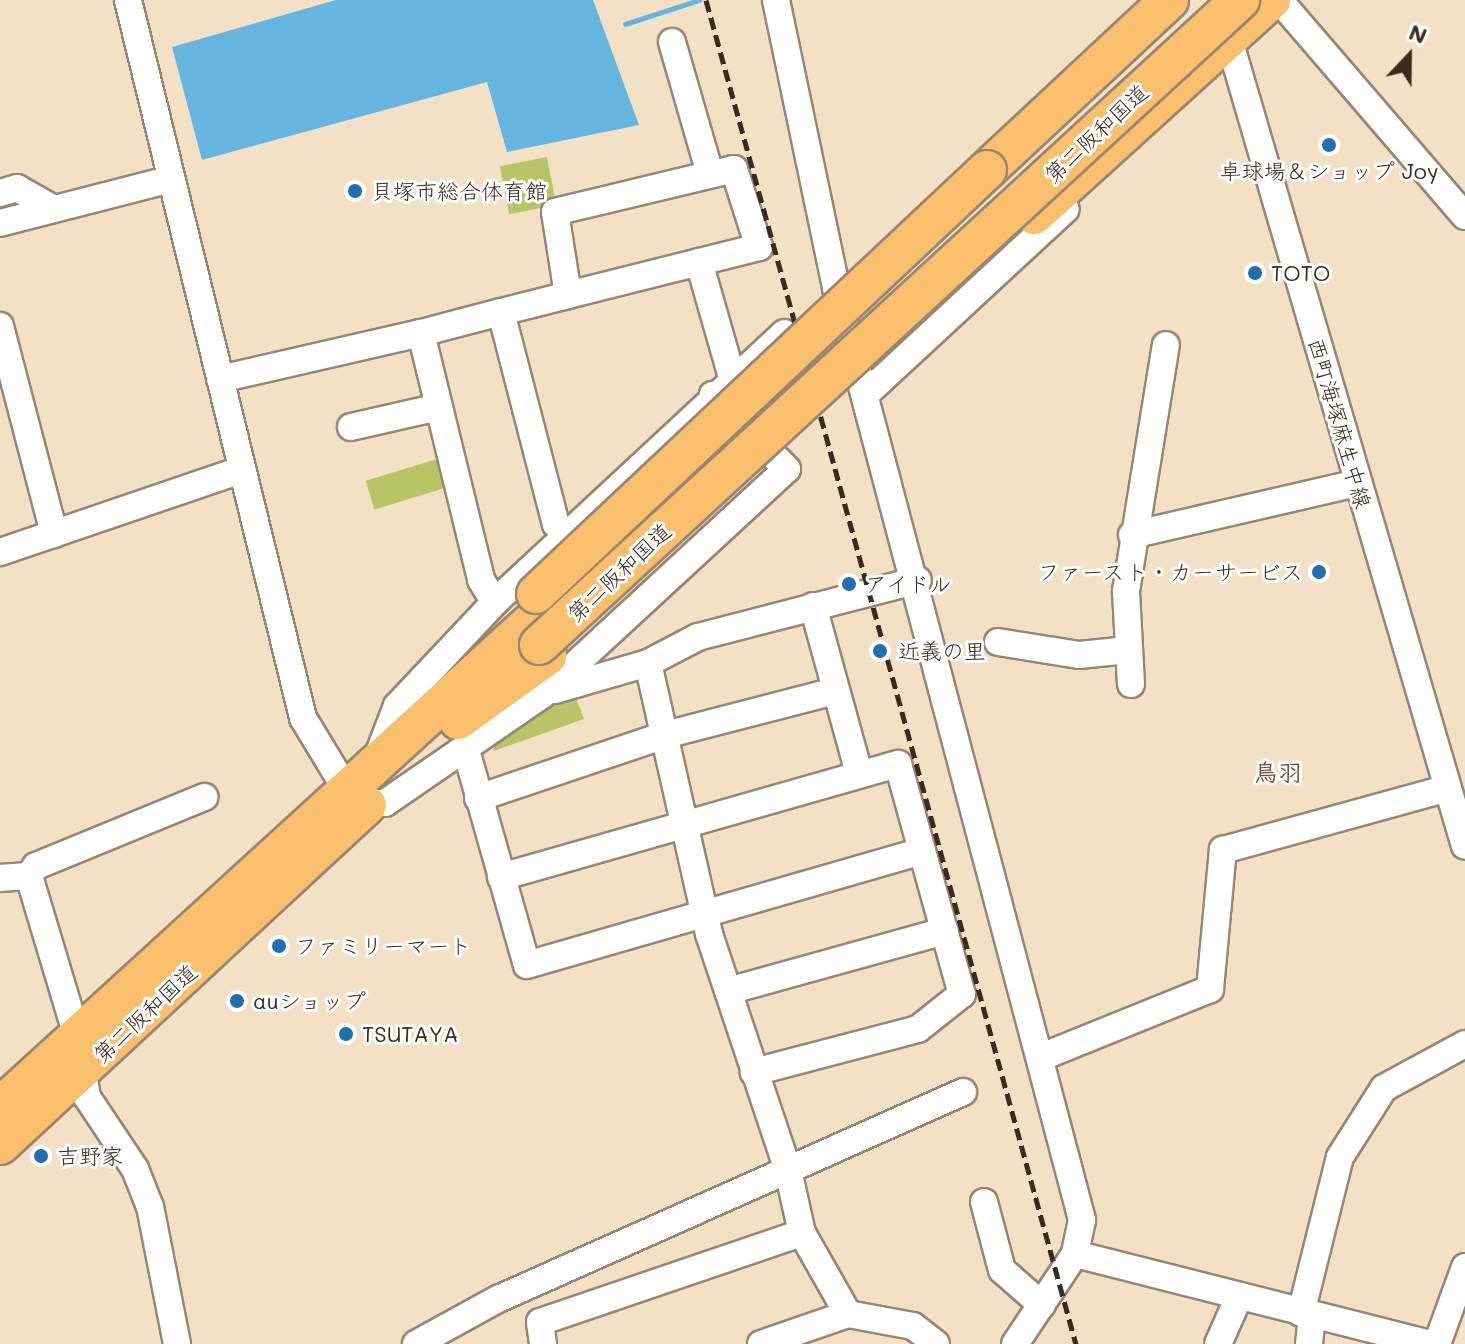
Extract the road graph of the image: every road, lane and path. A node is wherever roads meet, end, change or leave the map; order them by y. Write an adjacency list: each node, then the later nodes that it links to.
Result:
1 (128, 0): 13 (street)
2 (776, 0): 19 (street)
3 (1207, 0): 39 (highway, 第二阪和国道)
4 (1217, 0): 9 (street, 西町海塚麻生中線)
5 (1240, 0): 44 (highway, 第二阪和国道, bridge)
6 (1271, 0): 9 (highway)
7 (1279, 0): 16 (street)
8 (1163, 6): 19 (street); 39 (highway, bridge)
9 (1229, 40): 11 (highway); 33 (street, 西町海塚麻生中線)
10 (672, 42): 12 (street)
11 (1191, 73): 28 (street); 44 (highway)
12 (710, 174): 18 (street); 20 (street)
13 (171, 179): 15 (street); 27 (street)
14 (0, 193): 15 (street)
15 (52, 208): 17 (street)
16 (1465, 216)
17 (0, 223)
18 (699, 262): 20 (street); 26 (street)
19 (836, 288): 28 (street)
20 (568, 295): 21 (street)
21 (501, 312): 23 (street); 36 (street)
22 (0, 326): 34 (street)
23 (421, 333): 27 (street); 30 (street)
24 (784, 333): 26 (street)
25 (1166, 345): 35 (street)
26 (732, 377): 29 (street)
27 (220, 379): 32 (street)
28 (866, 394): 38 (street)
29 (713, 395): 36 (street); 48 (street)
30 (439, 407): 31 (street); 40 (street)
31 (351, 427)
32 (241, 470): 34 (street); 54 (street)
33 (1358, 483): 35 (street); 53 (street, 西町海塚麻生中線)
34 (54, 534): 37 (street)
35 (1132, 535): 43 (street)
36 (567, 536): 40 (street)
37 (0, 552)
38 (918, 580): 41 (street); 68 (street)
39 (543, 599): 51 (highway, 第二阪和国道)
40 (495, 602): 51 (street)
41 (813, 606): 45 (street); 47 (street)
42 (998, 642): 43 (street)
43 (1129, 650): 46 (street)
44 (543, 651): 49 (highway, 第二阪和国道)
45 (648, 663): 48 (street); 50 (street)
46 (1131, 684)
47 (835, 691): 50 (street); 52 (street)
48 (542, 695): 49 (street)
49 (462, 735): 54 (highway, 第二阪和国道); 56 (street)
50 (665, 735): 56 (street); 57 (street)
51 (375, 762): 54 (highway, 第二阪和国道)
52 (859, 773): 57 (street); 59 (street)
53 (1448, 788): 58 (street, 西町海塚麻生中線); 68 (street)
54 (357, 796): 67 (highway, 第二阪和国道)
55 (204, 797): 60 (street)
56 (478, 798): 61 (street)
57 (685, 819): 61 (street); 63 (street)
58 (1465, 846)
59 (922, 851): 63 (street); 64 (street)
60 (29, 876): 62 (street); 67 (street)
61 (501, 877): 63 (street)
62 (0, 878)
63 (707, 913): 65 (street)
64 (945, 931): 65 (street); 69 (street)
65 (728, 991): 69 (street)
66 (1465, 1044): 81 (street)
67 (79, 1054): 71 (highway, 第二阪和国道); 72 (highway, 第二阪和国道); 82 (street)
68 (1044, 1056): 76 (street)
69 (754, 1072): 73 (street)
70 (963, 1092): 73 (street)
71 (0, 1107)
72 (0, 1145)
73 (788, 1170): 75 (street); 83 (street)
74 (984, 1202): 79 (street)
75 (802, 1233): 80 (street); 84 (street)
76 (1075, 1254): 78 (street); 79 (street)
77 (1465, 1267): 90 (street)
78 (1238, 1299): 81 (street); 88 (street)
79 (1042, 1305): 87 (street)
80 (848, 1314): 85 (street); 86 (street)
81 (1307, 1314): 89 (street); 90 (street)
82 (177, 1344)
83 (416, 1344)
84 (543, 1344)
85 (761, 1344)
86 (936, 1344)
87 (1015, 1344)
88 (1218, 1344)
89 (1309, 1344)
90 (1434, 1344)

